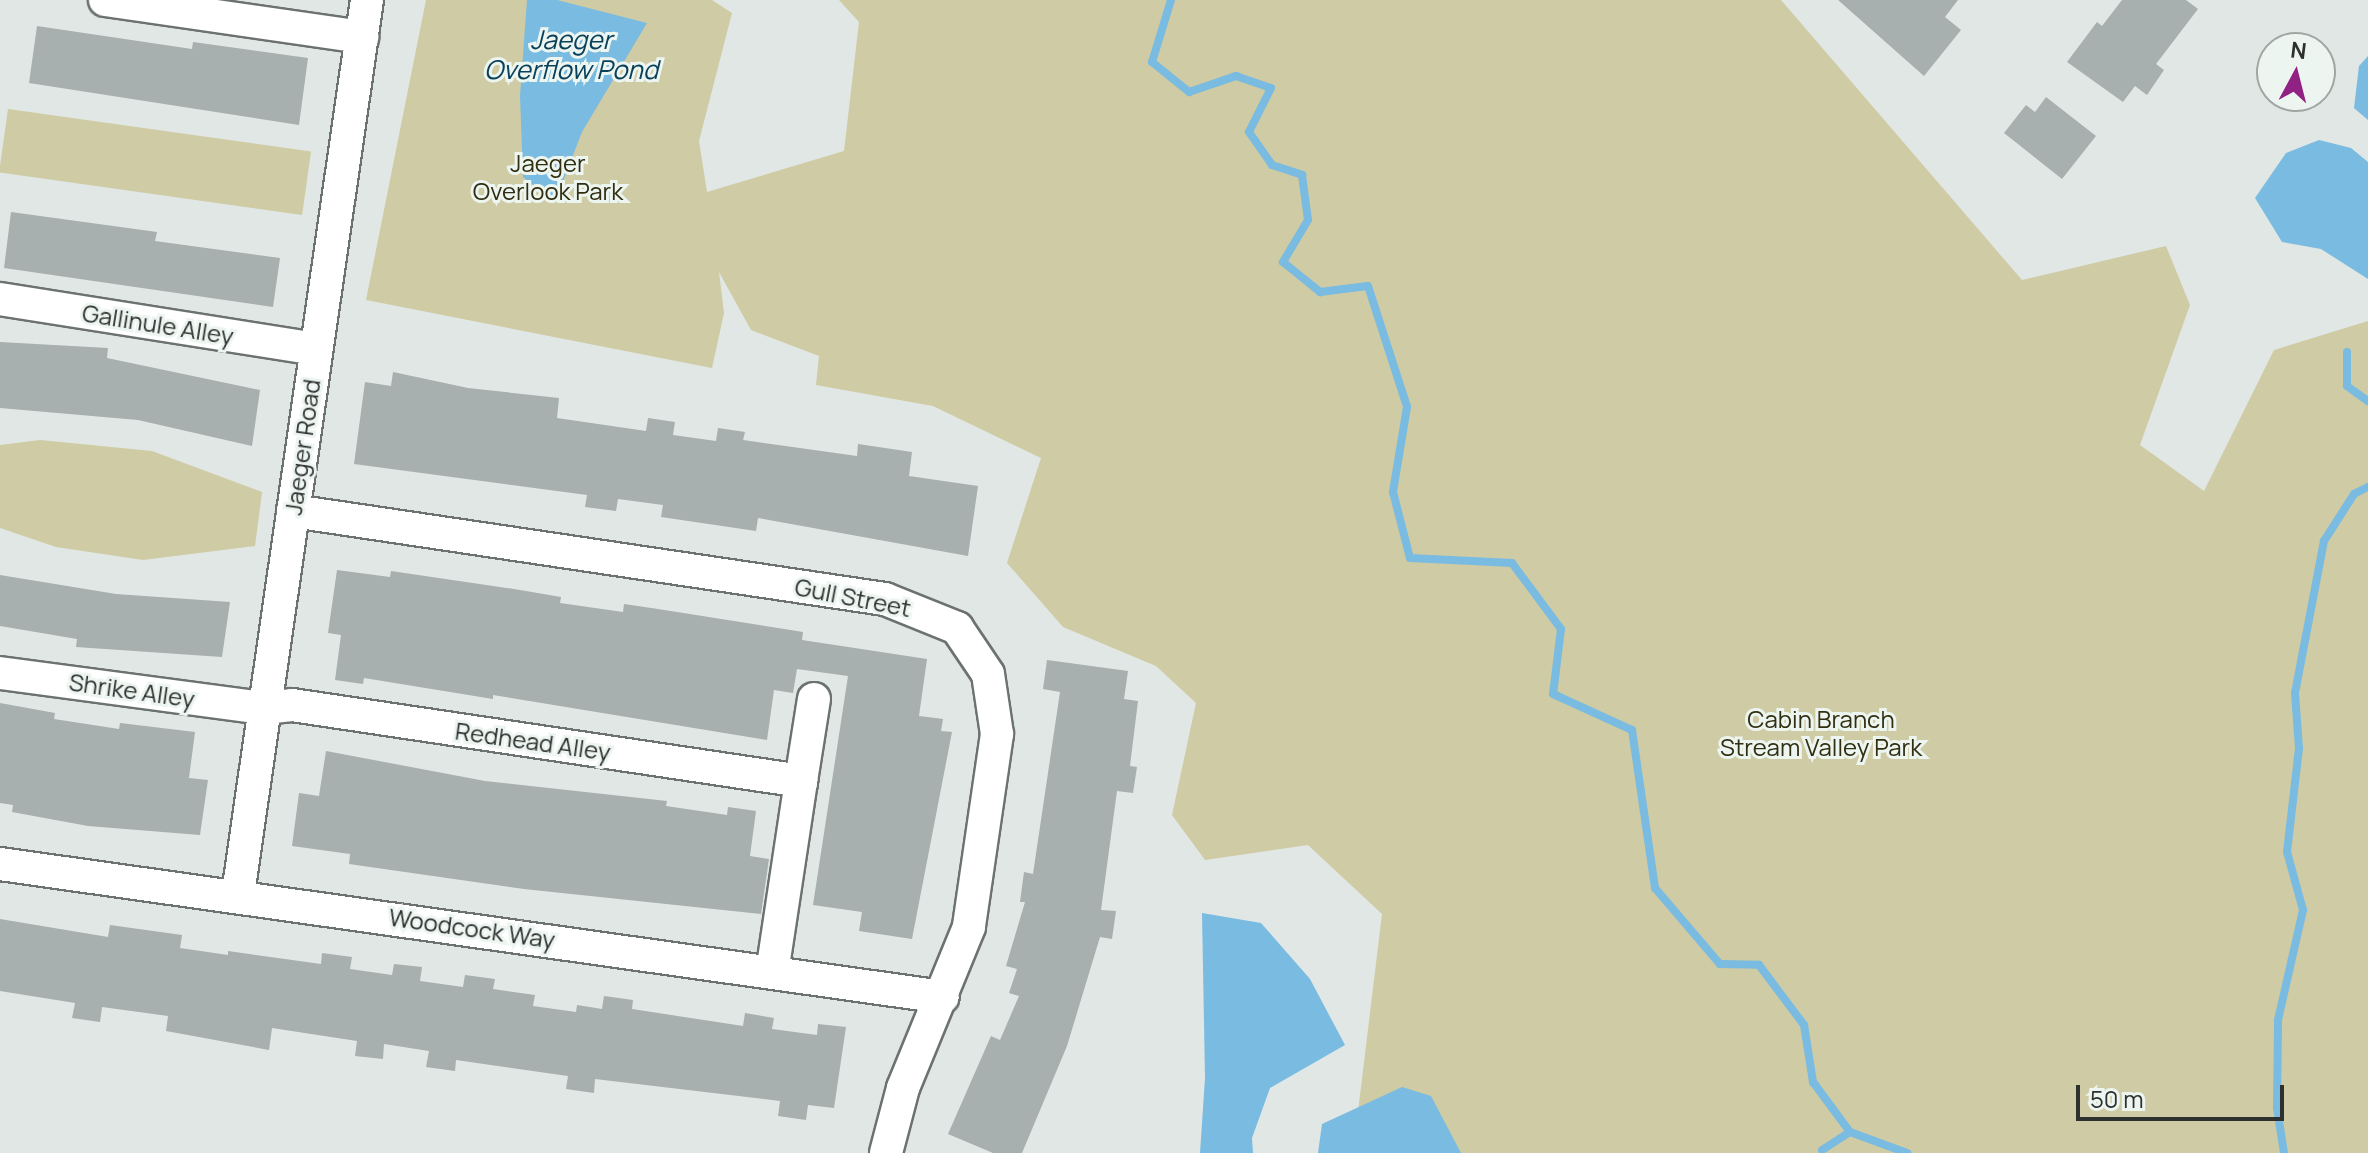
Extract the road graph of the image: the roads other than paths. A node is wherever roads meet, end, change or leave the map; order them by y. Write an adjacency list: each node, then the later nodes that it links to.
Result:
1 (105, 0): 3 (street)
2 (367, 0): 3 (street, Jaeger Road)
3 (362, 37): 5 (street, Jaeger Road)
4 (0, 299): 5 (street, Gallinule Alley)
5 (316, 349): 6 (street, Jaeger Road)
6 (293, 511): 9 (street, Jaeger Road); 14 (street, Gull Street)
7 (0, 673): 9 (street, Shrike Alley)
8 (814, 699): 10 (street)
9 (264, 708): 10 (street, Redhead Alley); 12 (street, Jaeger Road)
10 (801, 781): 13 (street)
11 (0, 864): 12 (street, Woodcock Way)
12 (238, 894): 13 (street, Woodcock Way)
13 (772, 972): 14 (street, Woodcock Way)
14 (943, 997): 15 (street, Gull Street)
15 (886, 1153)

